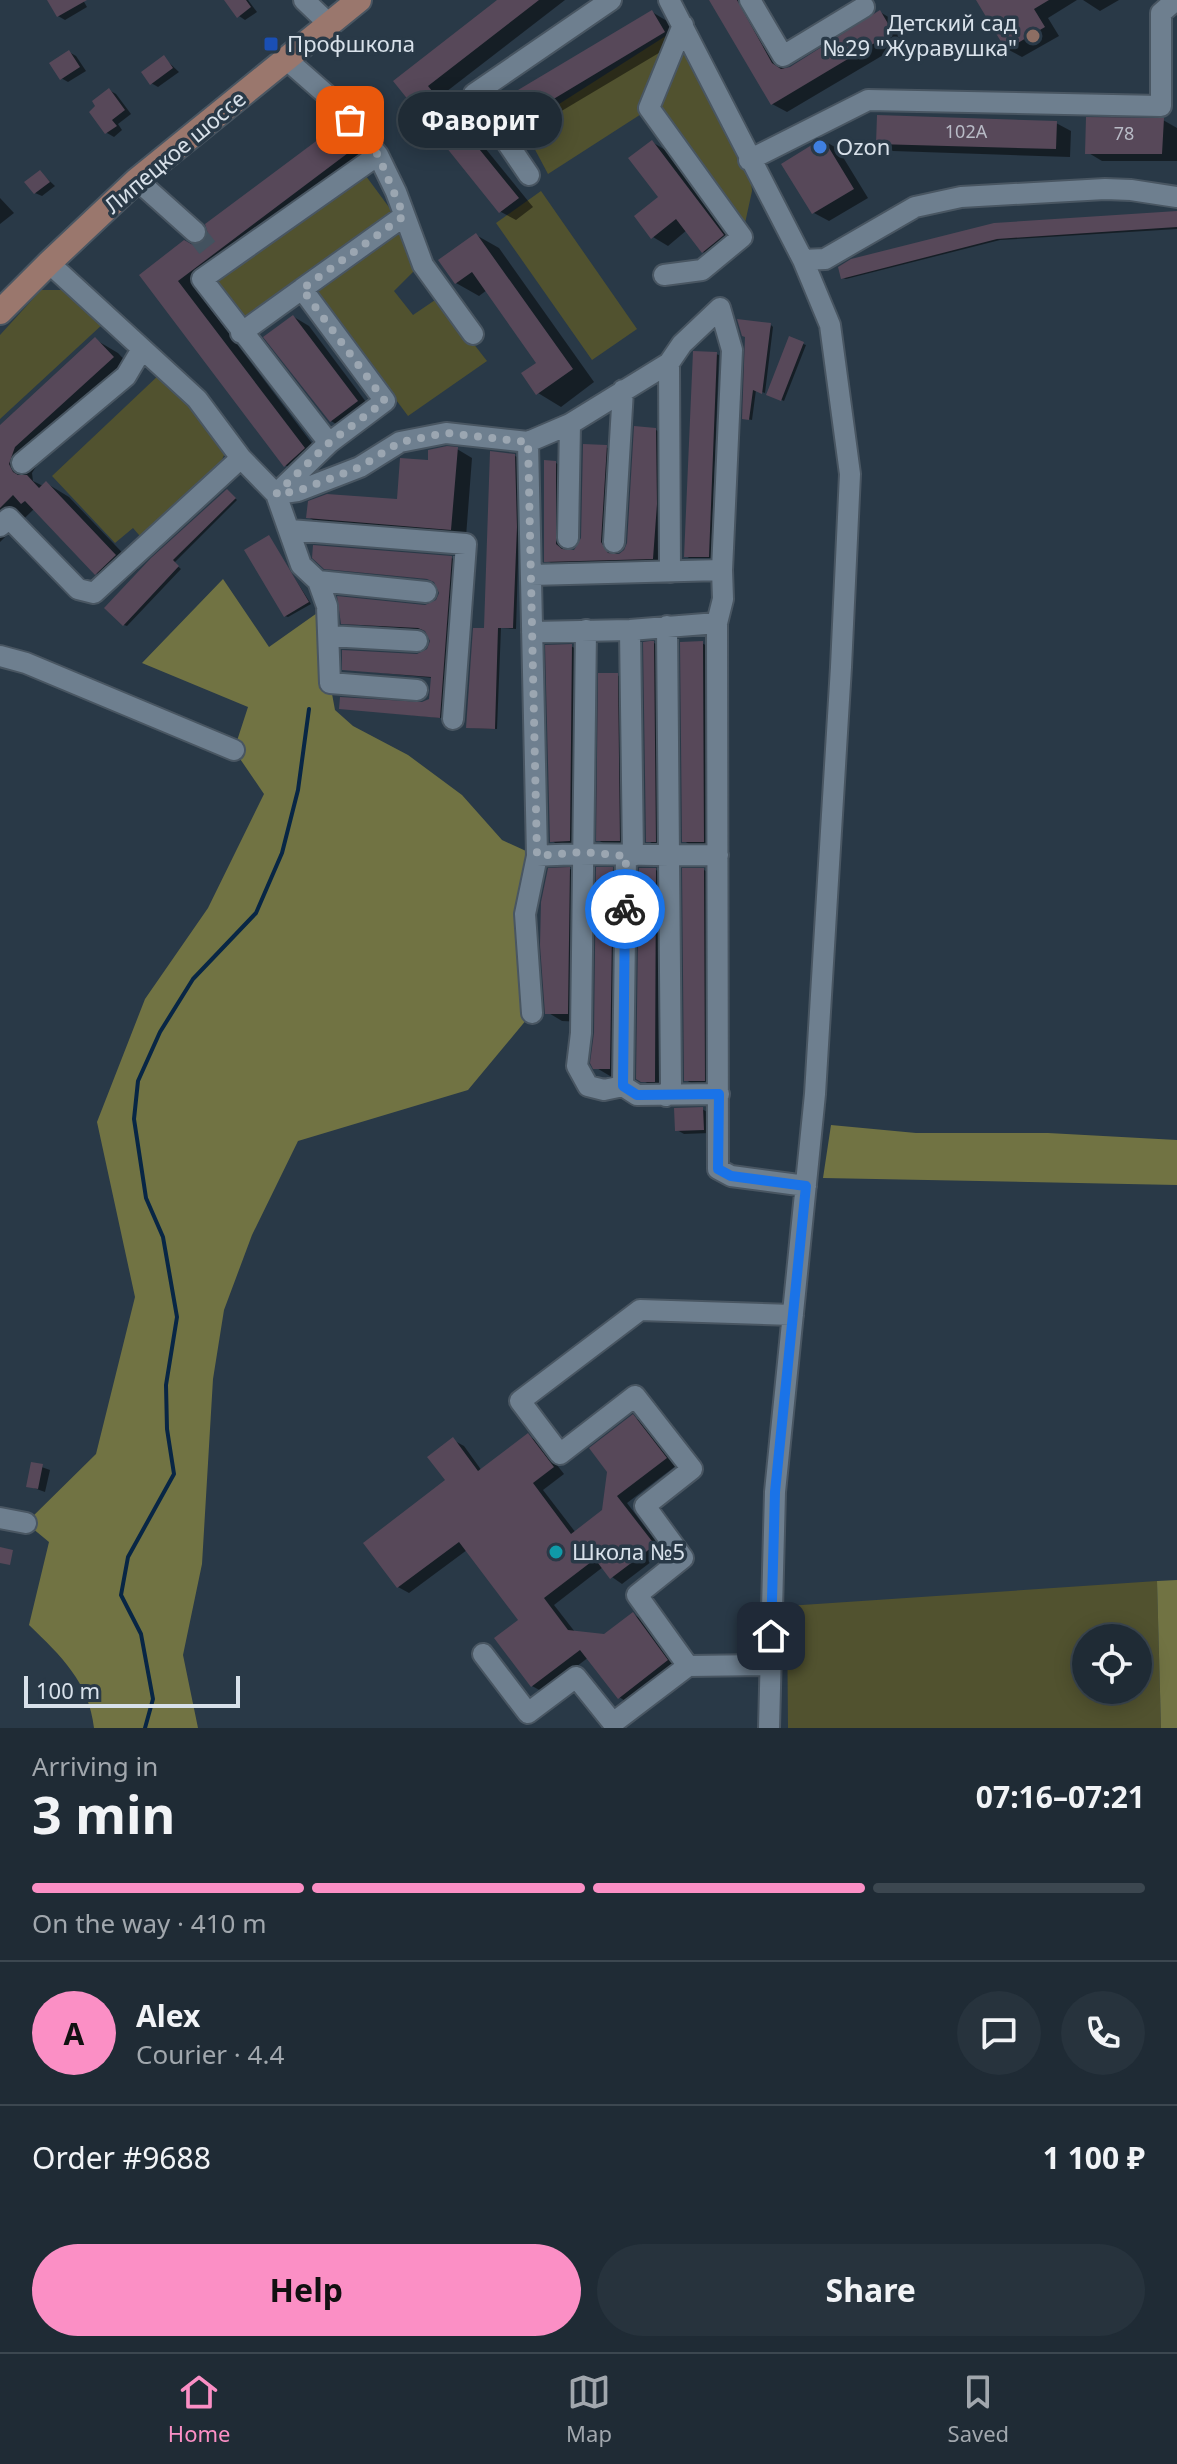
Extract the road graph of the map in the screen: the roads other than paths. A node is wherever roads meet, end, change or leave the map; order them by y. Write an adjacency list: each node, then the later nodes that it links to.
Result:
1 (304, 0): 8 (street)
2 (359, 0): 8 (main road, Липецкое шоссе)
3 (611, 0): 13 (street)
4 (669, 0): 9 (street)
5 (750, 0): 6 (street)
6 (864, 7)
7 (1171, 9): 12 (street)
8 (329, 24): 10 (main road, Липецкое шоссе)
9 (683, 25): 12 (street); 20 (street)
10 (287, 60): 11 (street); 14 (main road, Липецкое шоссе)
11 (378, 155): 16 (street); 23 (street)
12 (749, 160): 18 (street)
13 (529, 175)
14 (137, 180): 17 (street); 19 (main road, Липецкое шоссе)
15 (1177, 197): 18 (street)
16 (404, 216): 21 (street); 24 (street)
17 (195, 232)
18 (803, 260): 63 (street)
19 (49, 263): 22 (main road, Липецкое шоссе); 25 (street)
20 (664, 275)
21 (302, 289): 23 (street); 30 (street)
22 (0, 312)
23 (241, 333): 30 (street)
24 (473, 334)
25 (142, 349): 31 (street); 32 (street)
26 (669, 363): 27 (street); 38 (street); 39 (street)
27 (623, 390): 28 (street); 37 (street)
28 (570, 424): 29 (street); 36 (street)
29 (528, 442): 33 (street); 40 (street)
30 (329, 443): 33 (street)
31 (241, 458): 33 (street); 34 (street)
32 (22, 463)
33 (276, 494): 35 (street)
34 (0, 526)
35 (290, 530): 41 (street); 52 (street)
36 (568, 538)
37 (614, 542)
38 (722, 570): 39 (street); 43 (street)
39 (670, 572): 40 (street)
40 (531, 575): 47 (street)
41 (318, 581): 42 (street); 48 (street)
42 (426, 592)
43 (717, 623): 44 (street); 55 (street)
44 (667, 626): 46 (street); 58 (street)
45 (586, 630): 46 (street); 47 (street); 54 (street)
46 (630, 630): 57 (street)
47 (532, 632): 56 (street)
48 (329, 636): 49 (street); 51 (street)
49 (417, 641)
50 (0, 656): 53 (street)
51 (417, 690)
52 (453, 719)
53 (234, 750)
54 (583, 852): 56 (street); 57 (street); 60 (street)
55 (718, 855): 58 (street); 61 (street)
56 (537, 856): 59 (street)
57 (629, 856): 58 (street); 60 (street)
58 (670, 857): 62 (street)
59 (532, 1013)
60 (623, 1086): 62 (street)
61 (719, 1094): 62 (street); 63 (street)
62 (666, 1096)
63 (806, 1186): 64 (street)
64 (793, 1315): 68 (street); 69 (street)
65 (0, 1518): 66 (street)
66 (26, 1523)
67 (483, 1654): 69 (street)
68 (771, 1665): 69 (street); 70 (street)
69 (688, 1666)
70 (769, 1728)

